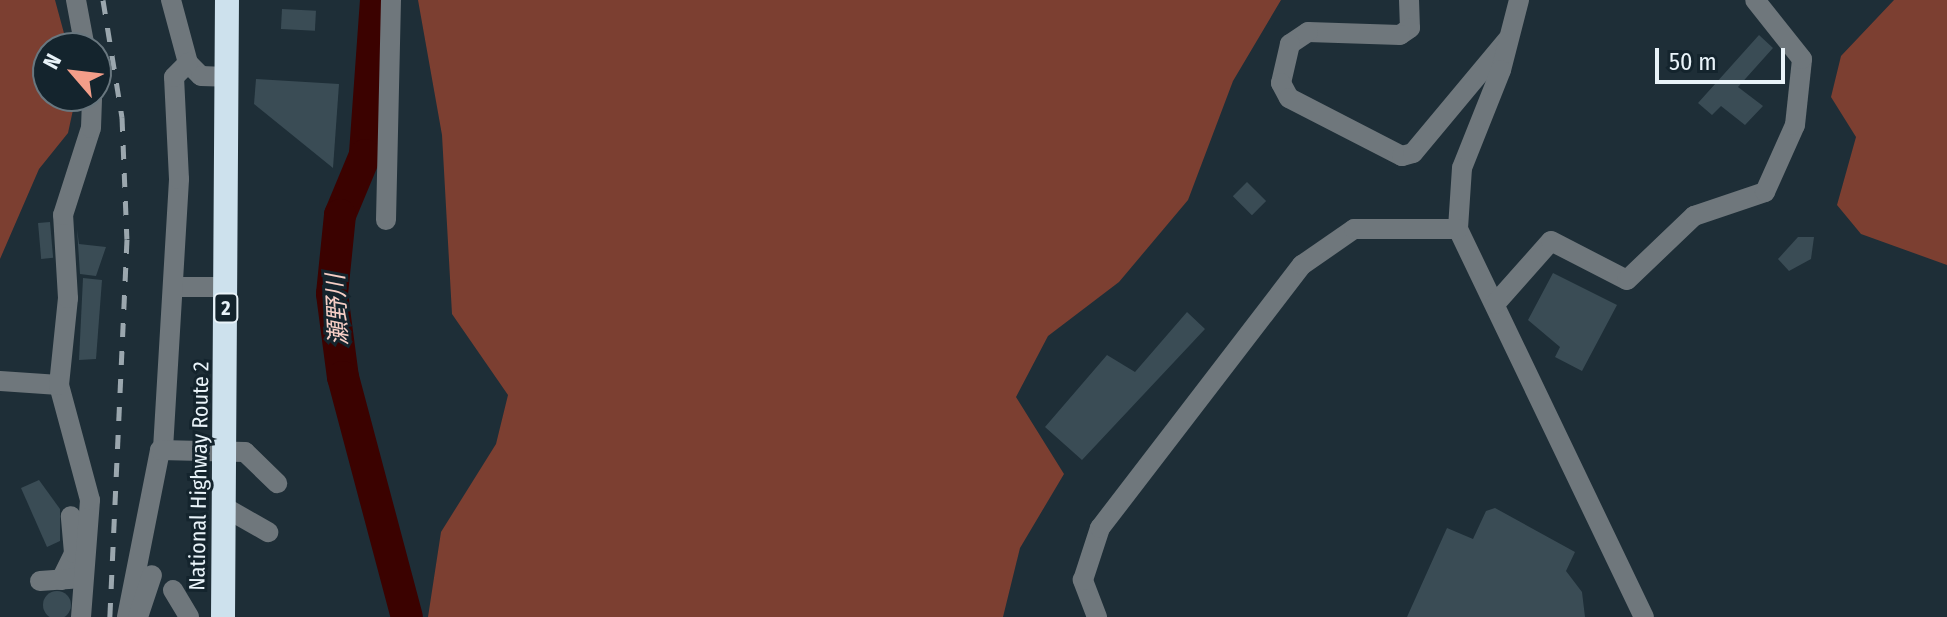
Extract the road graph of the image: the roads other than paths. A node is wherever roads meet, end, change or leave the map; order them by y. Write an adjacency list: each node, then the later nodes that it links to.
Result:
1 (76, 0): 8 (street)
2 (171, 0): 10 (street)
3 (227, 0): 11 (highway, National Highway Route 2 / 2)
4 (391, 0): 13 (street)
5 (1409, 0): 9 (street)
6 (1519, 0): 9 (street)
7 (1755, 0): 17 (street)
8 (82, 32)
9 (1513, 33): 14 (street)
10 (188, 63): 11 (street); 15 (street)
11 (226, 77): 16 (highway, National Highway Route 2 / 2)
12 (92, 112): 19 (street)
13 (386, 220)
14 (1458, 229): 17 (street); 34 (street)
15 (173, 287): 16 (street); 20 (street)
16 (225, 287): 21 (highway, National Highway Route 2 / 2)
17 (1495, 304): 35 (street)
18 (0, 381): 19 (street)
19 (59, 385): 27 (street)
20 (163, 449): 21 (street); 30 (street)
21 (225, 451): 22 (street); 23 (highway, National Highway Route 2 / 2)
22 (277, 483)
23 (224, 507): 25 (street); 33 (highway, National Highway Route 2 / 2)
24 (71, 516): 27 (street)
25 (268, 532)
26 (152, 575): 31 (street)
27 (88, 579): 29 (street)
28 (173, 590): 32 (street)
29 (81, 617)
30 (127, 617)
31 (138, 617)
32 (189, 617)
33 (223, 617)
34 (1097, 617)
35 (1644, 617)

